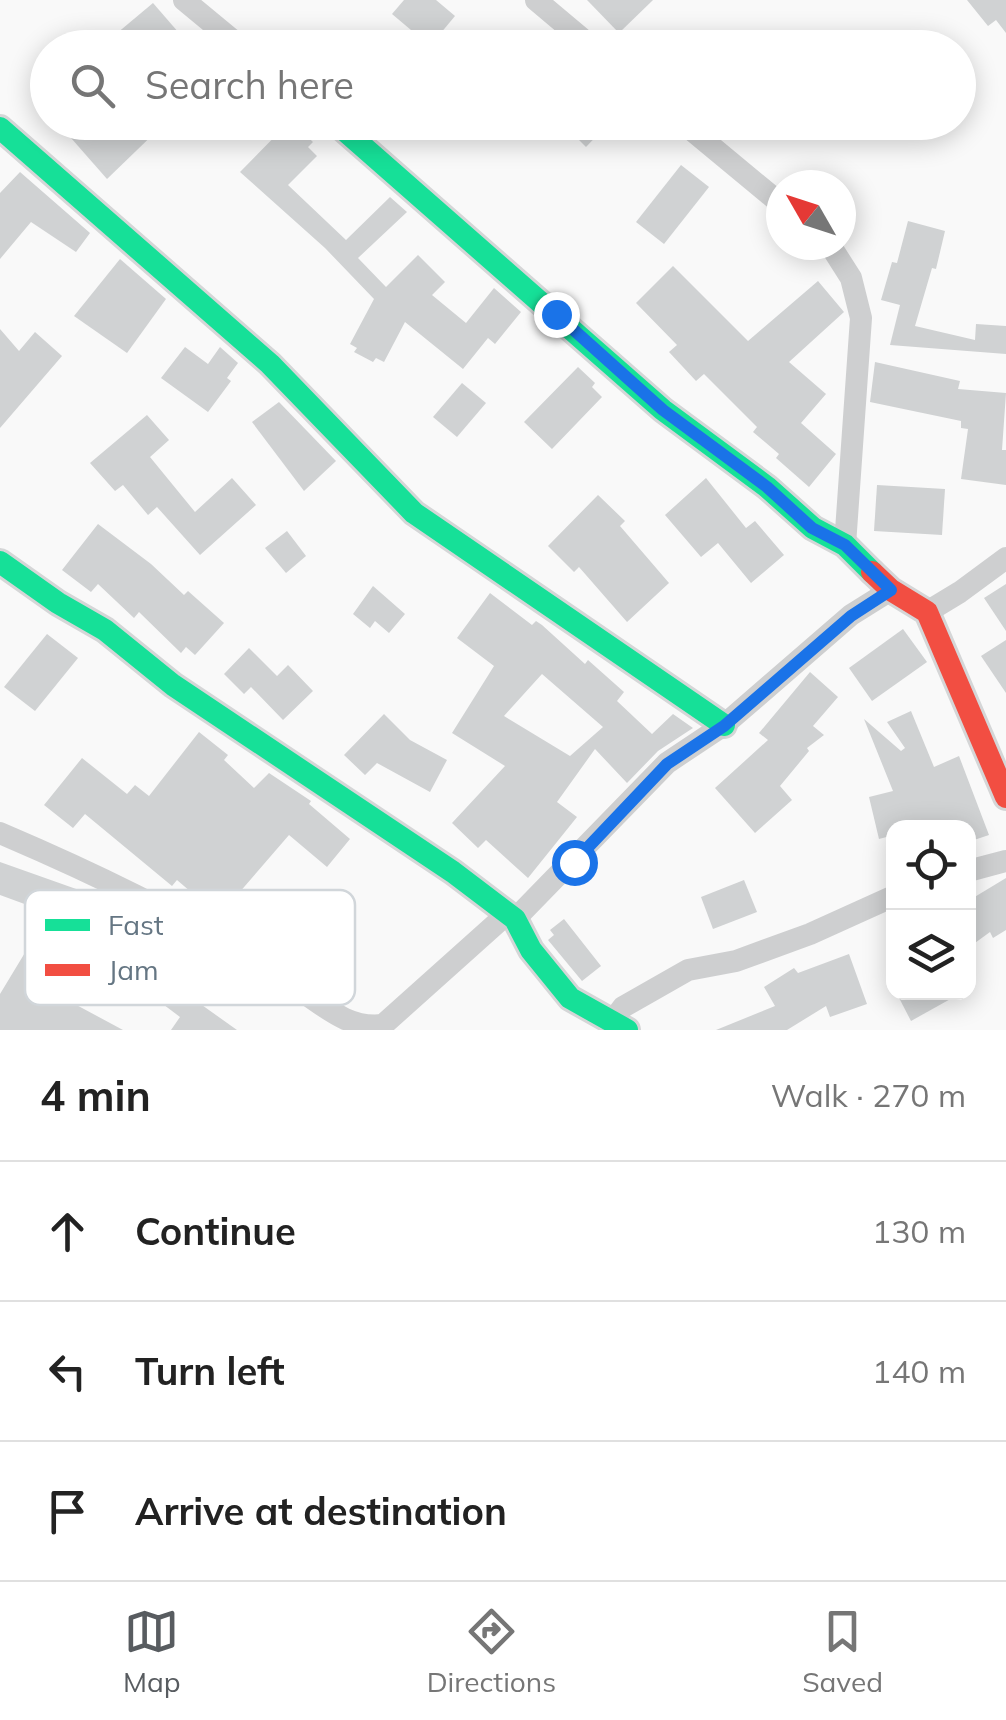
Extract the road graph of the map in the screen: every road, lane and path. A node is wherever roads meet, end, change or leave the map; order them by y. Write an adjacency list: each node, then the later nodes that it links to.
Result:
1 (184, 0): 3 (street)
2 (536, 0): 4 (street)
3 (220, 30)
4 (572, 30)
5 (0, 128): 15 (street)
6 (355, 140): 10 (street)
7 (704, 140): 8 (street)
8 (766, 192)
9 (840, 260): 10 (street)
10 (845, 545): 13 (street)
11 (1006, 558): 14 (street)
12 (0, 562): 22 (street)
13 (891, 590): 14 (street); 15 (street)
14 (927, 612): 16 (street)
15 (724, 726): 22 (street)
16 (1006, 797)
17 (0, 834): 20 (street)
18 (1006, 861): 19 (street)
19 (976, 869)
20 (120, 890)
21 (886, 900): 24 (street)
22 (511, 917): 23 (street); 24 (street)
23 (324, 1005)
24 (619, 1026)

